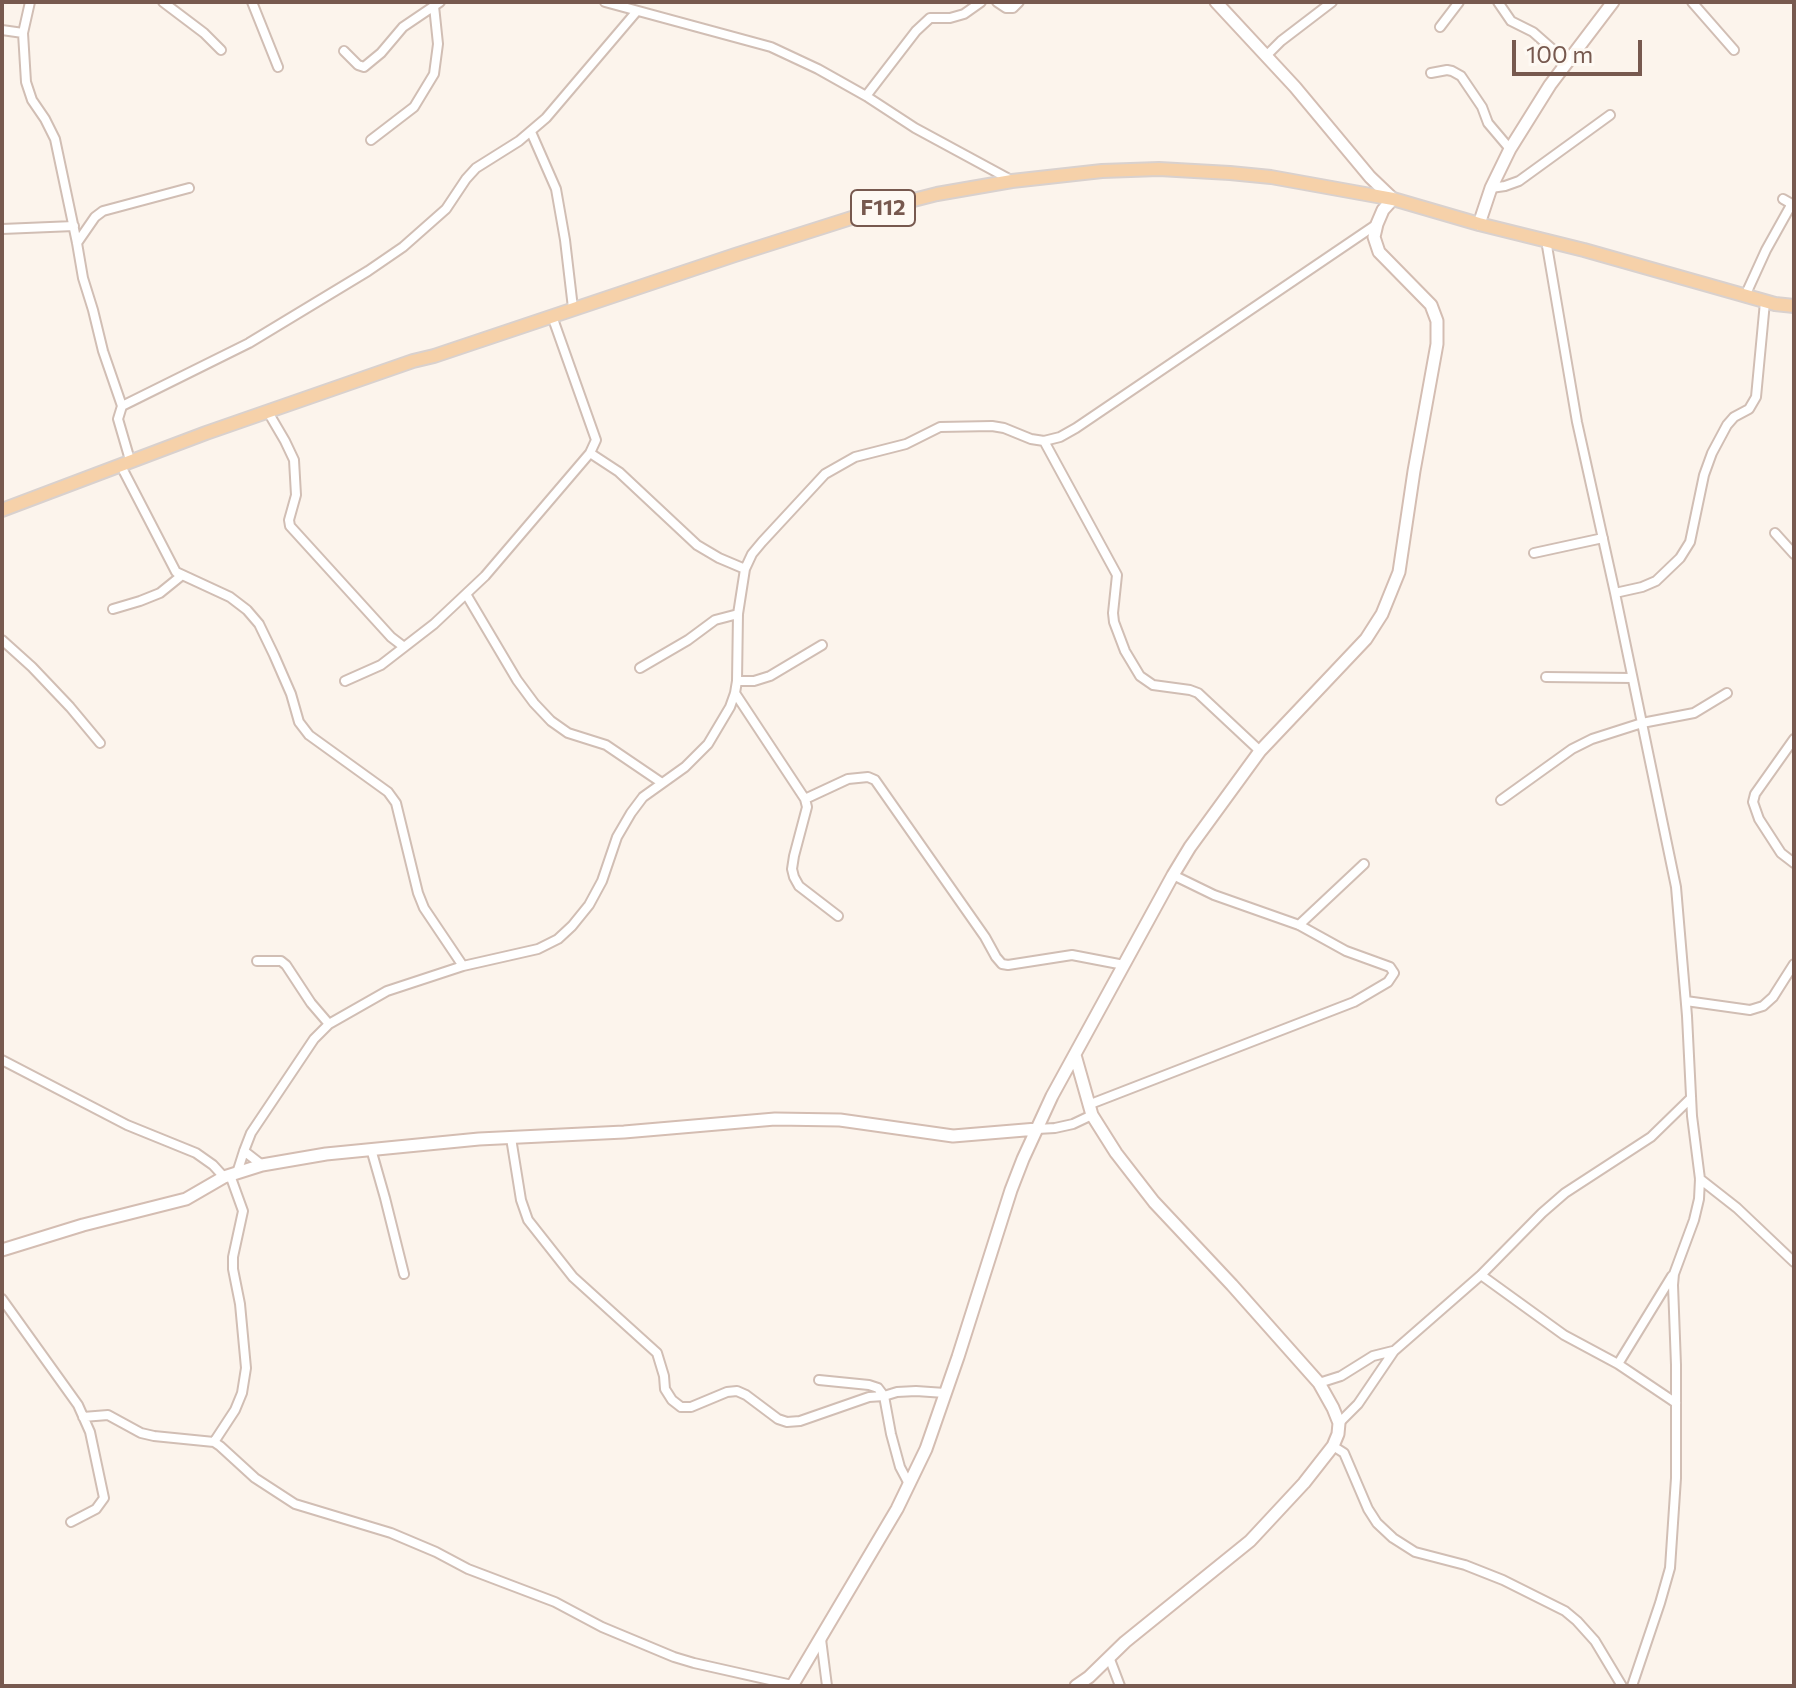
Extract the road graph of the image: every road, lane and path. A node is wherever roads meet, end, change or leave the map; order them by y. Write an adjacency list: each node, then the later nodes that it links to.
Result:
1 (30, 2): 18 (street)
2 (163, 2): 19 (street)
3 (252, 2): 24 (street)
4 (605, 2): 15 (street)
5 (981, 2): 26 (street)
6 (997, 2): 7 (street)
7 (1019, 2)
8 (1216, 2): 22 (street)
9 (1332, 2): 22 (street)
10 (1459, 2): 16 (street)
11 (1498, 2): 23 (street)
12 (1613, 2): 23 (street)
13 (1692, 2): 20 (street)
14 (437, 4): 21 (street); 29 (street)
15 (637, 11): 26 (street); 28 (street)
16 (1440, 27)
17 (2, 30): 18 (street)
18 (23, 33): 38 (street)
19 (221, 50)
20 (1734, 50)
21 (344, 51)
22 (1267, 55): 34 (street)
23 (1567, 62): 30 (street)
24 (278, 67)
25 (1431, 73): 30 (street)
26 (866, 96): 31 (street)
27 (1610, 115): 33 (street)
28 (531, 132): 45 (street); 47 (street)
29 (371, 140)
30 (1510, 149): 33 (street)
31 (1012, 181): 34 (main road, F112); 45 (main road, F112)
32 (189, 188): 41 (street)
33 (1491, 188): 37 (street)
34 (1393, 199): 36 (street); 37 (main road, F112)
35 (1783, 199): 42 (street)
36 (1377, 224): 49 (street); 76 (street)
37 (1479, 224): 40 (main road, F112)
38 (74, 226): 39 (street); 41 (street)
39 (2, 229)
40 (1546, 240): 42 (main road, F112); 54 (street)
41 (77, 243): 47 (street)
42 (1745, 296): 43 (main road, F112)
43 (1765, 302): 44 (main road, F112); 59 (street)
44 (1794, 306)
45 (573, 308): 46 (main road, F112)
46 (552, 316): 48 (main road, F112); 50 (street)
47 (122, 406): 51 (street)
48 (268, 412): 51 (main road, F112); 65 (street)
49 (1044, 441): 57 (street); 76 (street)
50 (590, 453): 57 (street); 60 (street)
51 (125, 462): 52 (main road, F112); 58 (street)
52 (2, 510)
53 (1775, 533): 56 (street)
54 (1603, 538): 55 (street); 59 (street)
55 (1534, 553)
56 (1794, 554)
57 (745, 569): 62 (street)
58 (181, 576): 61 (street); 88 (street)
59 (1615, 593): 68 (street)
60 (466, 594): 65 (street); 77 (street)
61 (113, 609)
62 (738, 614): 66 (street); 70 (street)
63 (2, 640): 75 (street)
64 (822, 645): 70 (street)
65 (404, 647): 69 (street)
66 (640, 668)
67 (1546, 677): 68 (street)
68 (1632, 678): 73 (street)
69 (345, 681)
70 (737, 681): 71 (street)
71 (735, 693): 77 (street); 78 (street)
72 (1727, 693): 73 (street)
73 (1642, 723): 79 (street); 89 (street)
74 (1794, 739): 80 (street)
75 (100, 743)
76 (1260, 751): 82 (street)
77 (662, 783): 88 (street)
78 (805, 799): 83 (street); 87 (street)
79 (1501, 800)
80 (1794, 863)
81 (1364, 864): 84 (street)
82 (1173, 875): 84 (street); 87 (street)
83 (838, 916)
84 (1299, 925): 94 (street)
85 (257, 961): 90 (street)
86 (1794, 964): 89 (street)
87 (1124, 965): 91 (street)
88 (463, 966): 90 (street)
89 (1686, 1001): 93 (street)
90 (329, 1024): 98 (street)
91 (1075, 1055): 94 (street); 95 (street)
92 (2, 1060): 100 (street)
93 (1691, 1098): 101 (street); 106 (street)
94 (1090, 1110): 95 (street); 111 (street)
95 (1037, 1129): 96 (street); 112 (street)
96 (511, 1138): 97 (street); 113 (street)
97 (371, 1149): 99 (street); 104 (street)
98 (244, 1151): 99 (street); 100 (street)
99 (262, 1165): 100 (street)
100 (230, 1175): 102 (street); 117 (street)
101 (1700, 1179): 103 (street); 105 (street)
102 (2, 1250)
103 (1794, 1262)
104 (404, 1274)
105 (1674, 1274): 109 (street); 114 (street)
106 (1481, 1275): 108 (street); 109 (street)
107 (2, 1299): 115 (street)
108 (1394, 1351): 111 (street); 116 (street)
109 (1618, 1364): 114 (street)
110 (819, 1380): 113 (street)
111 (1319, 1383): 116 (street)
112 (945, 1393): 113 (street); 119 (street)
113 (884, 1396): 119 (street)
114 (1676, 1403): 128 (street)
115 (83, 1417): 117 (street); 120 (street)
116 (1339, 1423): 118 (street)
117 (214, 1442): 123 (street)
118 (1333, 1446): 122 (street); 127 (street)
119 (909, 1484): 121 (street)
120 (71, 1522)
121 (821, 1638): 123 (street); 124 (street)
122 (1109, 1657): 125 (street); 126 (street)
123 (792, 1685)
124 (827, 1686)
125 (1076, 1686)
126 (1120, 1686)
127 (1622, 1686)
128 (1632, 1686)

